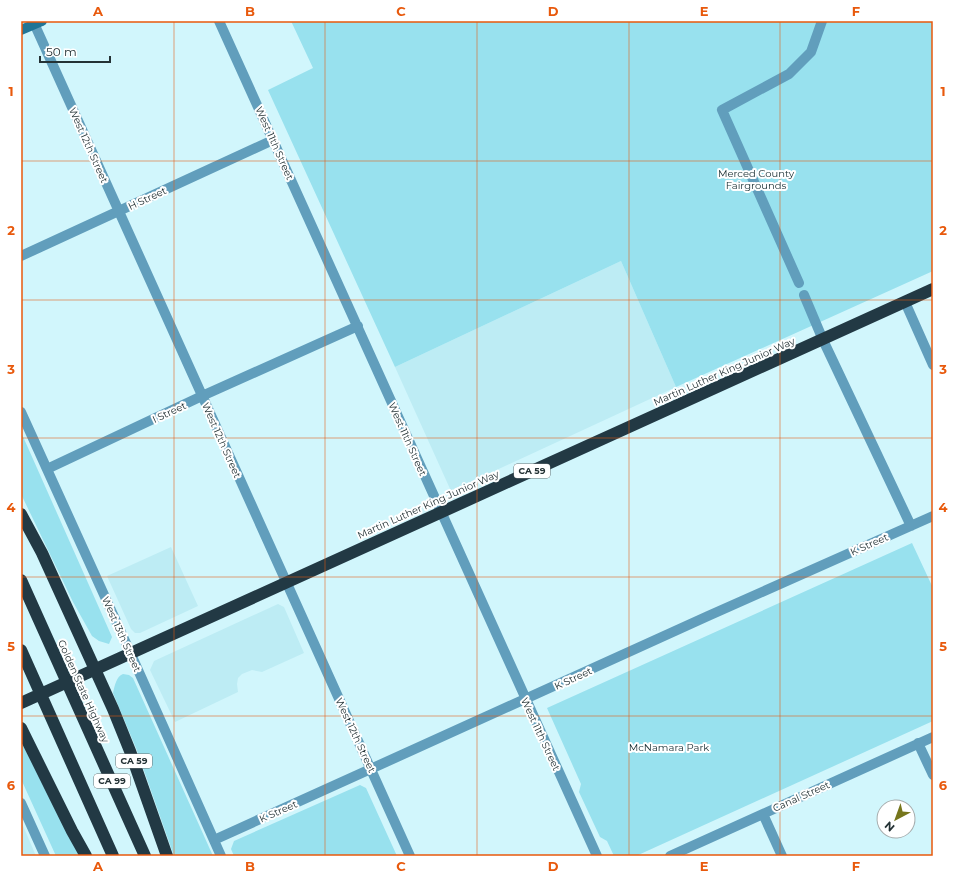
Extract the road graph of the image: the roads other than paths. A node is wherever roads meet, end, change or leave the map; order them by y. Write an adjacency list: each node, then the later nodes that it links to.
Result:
1 (219, 21): 5 (street, West 11th Street)
2 (822, 21): 8 (street)
3 (36, 22): 4 (main road); 6 (street, West 12th Street)
4 (21, 30)
5 (273, 140): 6 (street, H Street); 12 (street, West 11th Street)
6 (118, 211): 7 (street, H Street); 15 (street, West 12th Street)
7 (21, 256)
8 (799, 283)
9 (933, 289): 11 (highway, Martin Luther King Junior Way / CA 59)
10 (804, 295): 13 (street)
11 (905, 302): 13 (highway, Martin Luther King Junior Way / CA 59); 14 (street)
12 (358, 326): 15 (street, I Street); 18 (street, West 11th Street)
13 (823, 340): 18 (highway, Martin Luther King Junior Way / CA 59); 21 (street)
14 (933, 365)
15 (202, 396): 17 (street, I Street); 23 (street, West 12th Street)
16 (21, 412): 17 (street, West 13th Street)
17 (47, 469): 24 (street, West 13th Street)
18 (441, 512): 23 (highway, Martin Luther King Junior Way / CA 59); 27 (street, West 11th Street)
19 (21, 514): 26 (highway)
20 (933, 516): 21 (street, K Street)
21 (911, 526): 27 (street, K Street)
22 (21, 580): 40 (highway, Golden State Highway / CA 99)
23 (286, 582): 24 (highway, Martin Luther King Junior Way / CA 59); 32 (street, West 12th Street)
24 (130, 652): 26 (highway, Martin Luther King Junior Way / CA 59); 36 (street, West 13th Street)
25 (23, 656): 39 (highway, CA 99)
26 (95, 668): 28 (highway, Martin Luther King Junior Way / CA 59); 41 (highway, CA 59)
27 (525, 700): 32 (street, K Street); 44 (street, West 11th Street)
28 (21, 703)
29 (21, 728): 38 (highway)
30 (933, 737): 31 (street, Canal Street)
31 (918, 743): 33 (street); 35 (street, Canal Street)
32 (371, 769): 36 (street, K Street); 43 (street, West 12th Street)
33 (933, 775)
34 (21, 803): 37 (street)
35 (763, 814): 45 (street, Canal Street); 46 (street)
36 (214, 840): 42 (street, West 13th Street)
37 (45, 856)
38 (86, 856)
39 (113, 856)
40 (146, 856)
41 (167, 856)
42 (221, 856)
43 (410, 856)
44 (597, 856)
45 (670, 856)
46 (782, 856)

